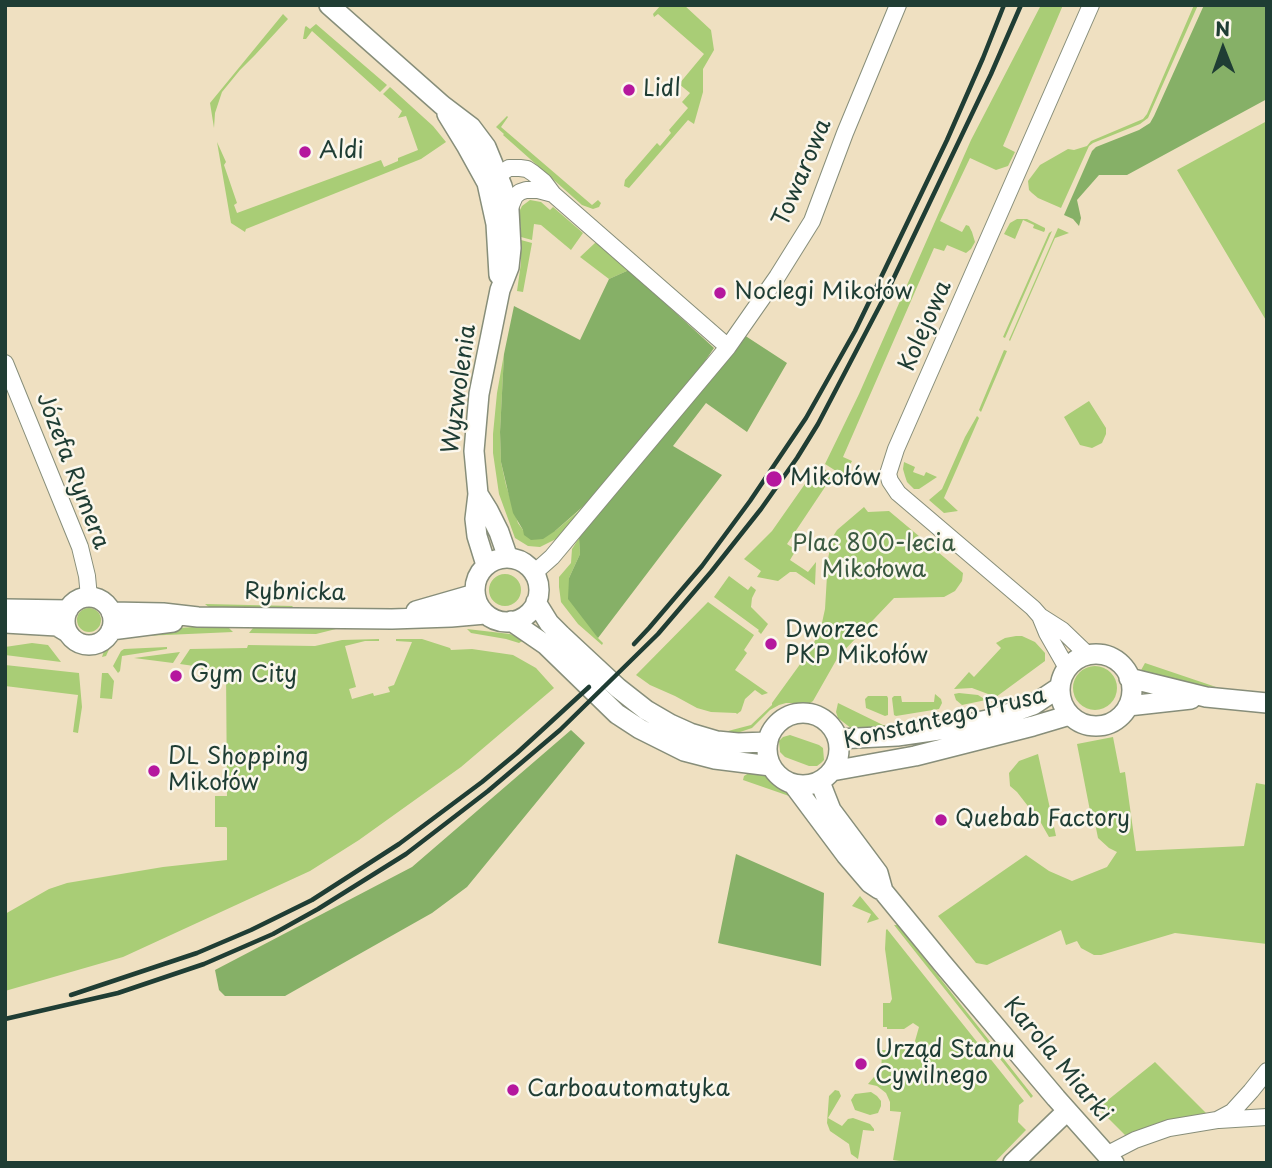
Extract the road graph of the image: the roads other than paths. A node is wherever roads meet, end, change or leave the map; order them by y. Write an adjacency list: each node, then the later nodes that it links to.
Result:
1 (329, 5): 4 (street, Wyzwolenia)
2 (898, 5): 8 (street, Towarowa)
3 (1091, 5): 20 (street, Kolejowa)
4 (493, 178): 5 (street); 6 (street, Wyzwolenia); 7 (street, Wyzwolenia)
5 (553, 194): 6 (street); 8 (street)
6 (509, 210): 7 (street, Wyzwolenia)
7 (500, 290): 10 (street, Wyzwolenia)
8 (728, 347): 13 (street, Towarowa)
9 (5, 363): 15 (street, Józefa Rymera)
10 (478, 494): 11 (street, Wyzwolenia); 12 (street, Wyzwolenia)
11 (508, 558): 12 (street); 13 (street)
12 (486, 565): 14 (street)
13 (534, 573): 16 (street)
14 (475, 594): 19 (street); 21 (street, Rybnicka)
15 (89, 597): 18 (street); 22 (street)
16 (536, 602): 23 (street); 35 (street)
17 (5, 609): 18 (street)
18 (68, 610): 25 (street)
19 (485, 614): 21 (street, Rybnicka); 23 (street)
20 (1040, 616): 26 (street, Kolejowa); 27 (street, Kolejowa)
21 (392, 619): 22 (street, Rybnicka)
22 (111, 621): 25 (street)
23 (511, 621): 36 (street)
24 (5, 624): 25 (street)
25 (67, 632)
26 (1088, 655): 27 (street); 28 (street)
27 (1067, 668): 29 (street)
28 (1129, 678): 30 (street); 32 (street)
29 (1060, 687): 33 (street); 34 (street, Konstantego Prusa)
30 (1206, 697): 31 (street); 32 (street)
31 (1267, 703)
32 (1128, 706): 33 (street)
33 (1070, 715): 37 (street, Konstantego Prusa)
34 (838, 739): 35 (street); 37 (street)
35 (768, 742): 36 (street)
36 (771, 766): 38 (street)
37 (826, 776): 38 (street); 39 (street, Karola Miarki)
38 (793, 784): 39 (street, Karola Miarki)
39 (883, 891): 41 (street, Karola Miarki)
40 (1267, 1071): 43 (street)
41 (1067, 1111): 44 (street, Karola Miarki); 45 (street)
42 (1267, 1117): 43 (street)
43 (1217, 1120): 44 (street)
44 (1110, 1159)
45 (1013, 1163)

